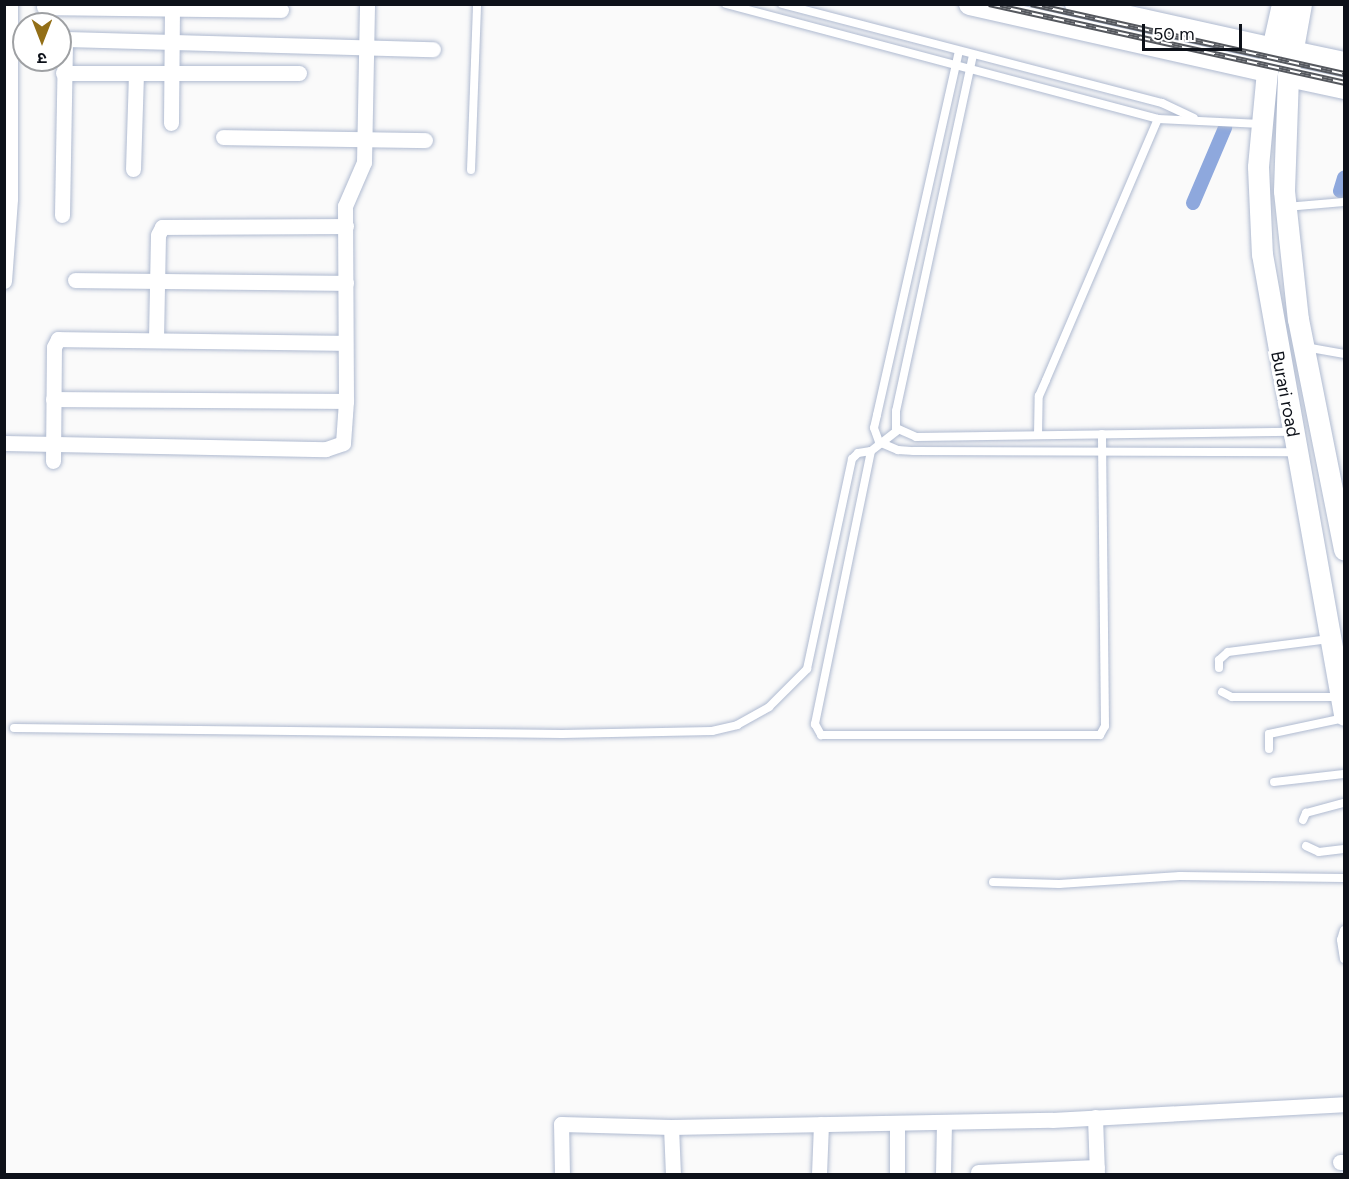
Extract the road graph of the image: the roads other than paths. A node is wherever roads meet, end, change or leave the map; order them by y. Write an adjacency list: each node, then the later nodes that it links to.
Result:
1 (366, 4): 14 (street)
2 (477, 4): 39 (lane)
3 (726, 4): 20 (lane)
4 (782, 4): 17 (lane)
5 (969, 4): 22 (main road)
6 (1075, 4): 16 (main road)
7 (1282, 4): 16 (main road)
8 (1301, 4): 16 (main road)
9 (8, 5): 28 (street)
10 (44, 7): 11 (street)
11 (172, 7): 12 (street); 13 (street)
12 (281, 10)
13 (172, 41): 14 (street); 23 (street); 26 (street)
14 (364, 47): 15 (street); 36 (street)
15 (433, 49)
16 (1283, 50): 19 (main road); 22 (main road, Burari road); 27 (main road, Burari road)
17 (959, 51): 18 (lane); 20 (lane)
18 (973, 55): 21 (lane); 30 (lane)
19 (1344, 62)
20 (956, 66): 21 (lane); 46 (lane)
21 (970, 70): 31 (lane); 47 (lane)
22 (1267, 71): 33 (main road, Burari road)
23 (63, 73): 25 (street); 43 (street)
24 (299, 73): 26 (street)
25 (136, 74): 26 (street); 38 (street)
26 (172, 74): 32 (street)
27 (1288, 76): 29 (main road); 42 (main road, Burari road)
28 (7, 77): 35 (street)
29 (1344, 88)
30 (1195, 118): 31 (lane); 33 (lane)
31 (1158, 119): 60 (lane)
32 (171, 123)
33 (1262, 124): 63 (main road, Burari road)
34 (223, 137): 36 (street)
35 (7, 139): 40 (street)
36 (365, 139): 37 (street); 44 (street)
37 (425, 140)
38 (133, 169)
39 (471, 170)
40 (7, 199): 45 (street)
41 (1344, 202): 42 (lane)
42 (1286, 207): 54 (main road, Burari road)
43 (62, 215)
44 (346, 226): 49 (street); 51 (street)
45 (6, 251): 50 (street)
46 (912, 259): 47 (lane); 62 (lane)
47 (928, 263): 58 (lane)
48 (75, 280): 49 (street)
49 (157, 280): 51 (street); 52 (street)
50 (4, 281)
51 (346, 283): 53 (street)
52 (156, 339): 53 (street); 56 (street)
53 (345, 343): 57 (street)
54 (1304, 347): 55 (lane); 70 (main road, Burari road)
55 (1344, 354)
56 (53, 399): 57 (street); 65 (street)
57 (346, 401): 65 (street)
58 (898, 430): 61 (lane); 62 (lane)
59 (1102, 434): 60 (lane); 63 (lane); 68 (lane)
60 (1038, 435): 61 (lane)
61 (966, 436): 67 (lane)
62 (879, 442): 66 (lane); 67 (lane)
63 (1294, 442): 68 (lane); 71 (main road, Burari road)
64 (4, 443): 65 (street)
65 (52, 444): 69 (street)
66 (871, 451): 68 (lane); 75 (lane)
67 (967, 451): 68 (lane)
68 (1102, 451)
69 (53, 461)
70 (1344, 549)
71 (1336, 650): 72 (lane); 74 (main road, Burari road)
72 (1219, 668)
73 (1222, 692): 74 (lane)
74 (1343, 710): 76 (lane)
75 (14, 728)
76 (1269, 749)
77 (1344, 774): 78 (lane)
78 (1274, 782)
79 (1344, 803): 80 (lane)
80 (1303, 820)
81 (1306, 846): 82 (lane)
82 (1344, 849)
83 (1344, 878): 84 (lane)
84 (993, 882)
85 (1344, 930): 86 (lane)
86 (1344, 959)
87 (1344, 1104): 88 (street)
88 (1095, 1117): 89 (street); 93 (street)
89 (944, 1122): 90 (street); 99 (street)
90 (897, 1123): 91 (street); 98 (street)
91 (821, 1124): 92 (street); 97 (street)
92 (671, 1127): 95 (street); 96 (street)
93 (1097, 1171): 94 (street)
94 (978, 1172)
95 (562, 1174)
96 (673, 1174)
97 (819, 1174)
98 (897, 1174)
99 (944, 1174)

